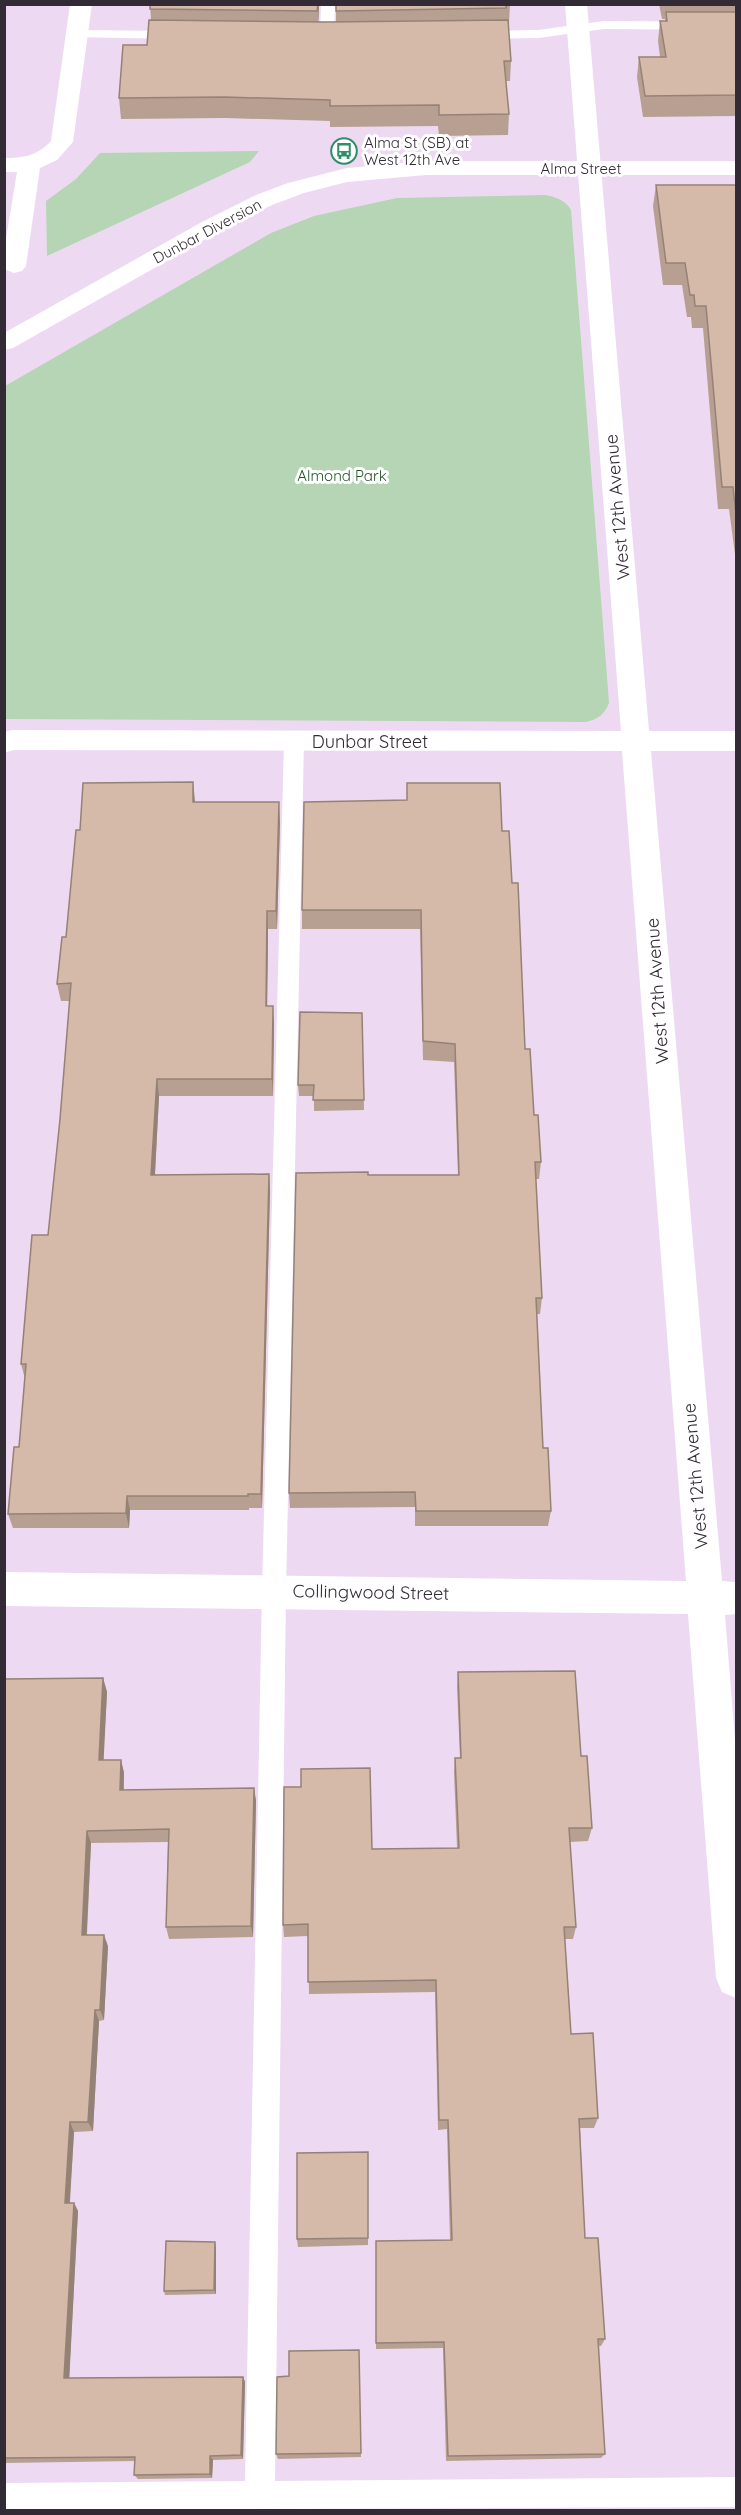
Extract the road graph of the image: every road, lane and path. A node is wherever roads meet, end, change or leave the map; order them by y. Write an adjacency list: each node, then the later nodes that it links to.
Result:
1 (81, 4): 6 (street)
2 (328, 4): 9 (lane)
3 (576, 4): 5 (street, West 12th Avenue)
4 (736, 26): 5 (lane)
5 (578, 30): 8 (lane); 12 (street, West 12th Avenue)
6 (77, 34): 7 (lane); 11 (street)
7 (188, 35)
8 (468, 35)
9 (327, 37)
10 (4, 165): 11 (street)
11 (29, 165): 15 (street)
12 (589, 167): 13 (street, Alma Street); 14 (street, Alma Street); 18 (street, West 12th Avenue)
13 (426, 168): 16 (street, Dunbar Diversion)
14 (736, 168)
15 (14, 266)
16 (4, 343)
17 (294, 741): 18 (street, Dunbar Street); 20 (street, Dunbar Street); 22 (lane)
18 (638, 741): 19 (street, Dunbar Street); 23 (street, West 12th Avenue)
19 (736, 741)
20 (4, 743)
21 (4, 1589): 22 (street, Collingwood Street)
22 (274, 1590): 23 (street, Collingwood Street); 26 (lane)
23 (720, 1598): 24 (street, West 12th Avenue)
24 (736, 1978)
25 (736, 2492): 26 (lane)
26 (260, 2495): 27 (lane)
27 (4, 2498)

